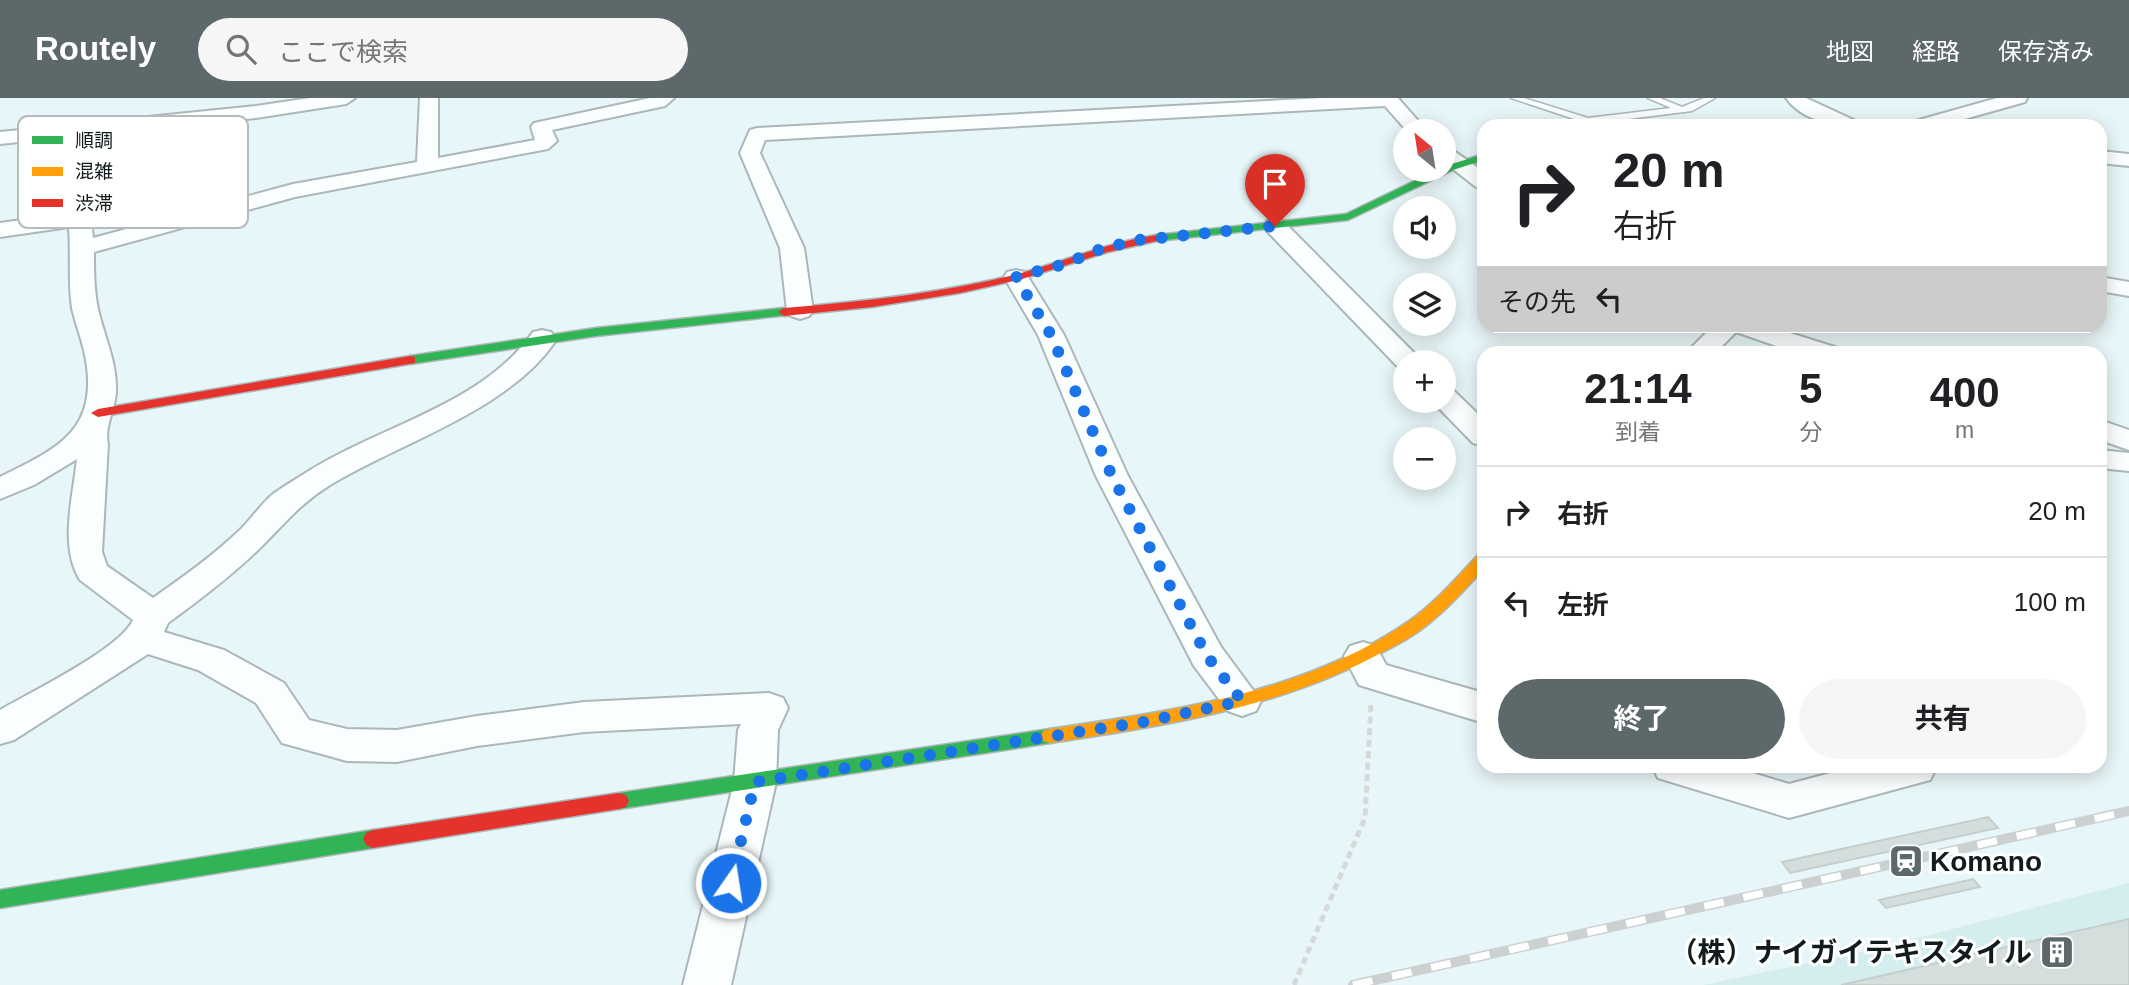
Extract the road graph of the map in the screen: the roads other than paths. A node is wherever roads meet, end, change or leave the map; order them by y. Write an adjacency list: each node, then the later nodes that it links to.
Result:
1 (237, 98): 13 (street)
2 (346, 98): 14 (street)
3 (429, 98): 28 (street)
4 (665, 98): 28 (street)
5 (999, 98): 21 (street)
6 (1515, 98): 16 (lane)
7 (1652, 98): 12 (lane)
8 (1711, 98): 12 (lane)
9 (2018, 98): 19 (street)
10 (1389, 99): 15 (street); 21 (street)
11 (1792, 99): 18 (street)
12 (1681, 109): 17 (lane)
13 (59, 116)
14 (217, 116)
15 (1406, 119)
16 (1583, 119)
17 (1605, 119)
18 (1836, 119)
19 (1944, 119)
20 (18, 120): 22 (street)
21 (997, 121): 39 (street)
22 (0, 122)
23 (18, 136): 24 (street)
24 (0, 138)
25 (1470, 158): 30 (street)
26 (2107, 158): 27 (street)
27 (2129, 160)
28 (427, 166): 29 (street)
29 (248, 203)
30 (1275, 226): 36 (street); 45 (street)
31 (18, 228): 34 (street)
32 (81, 228): 35 (street)
33 (156, 228): 35 (street)
34 (0, 230)
35 (82, 248): 47 (street)
36 (1016, 277): 39 (street); 57 (street)
37 (2107, 285): 38 (street)
38 (2129, 289)
39 (800, 311): 42 (street)
40 (1720, 333): 43 (street)
41 (1765, 333): 44 (street)
42 (542, 338): 47 (street); 55 (street)
43 (1707, 346)
44 (1804, 346)
45 (1397, 350)
46 (1456, 409): 48 (street)
47 (94, 422): 53 (street); 55 (street)
48 (1477, 430)
49 (2107, 432): 50 (street)
50 (2129, 441)
51 (2107, 460): 52 (street)
52 (2129, 463)
53 (0, 489)
54 (1477, 566): 56 (street)
55 (148, 627): 59 (street); 62 (street)
56 (1368, 665): 57 (street); 58 (street)
57 (1242, 701): 62 (street)
58 (1477, 705)
59 (0, 729)
60 (1695, 773): 61 (street)
61 (1897, 773)
62 (755, 782): 63 (street); 64 (street)
63 (0, 899)
64 (707, 985)

